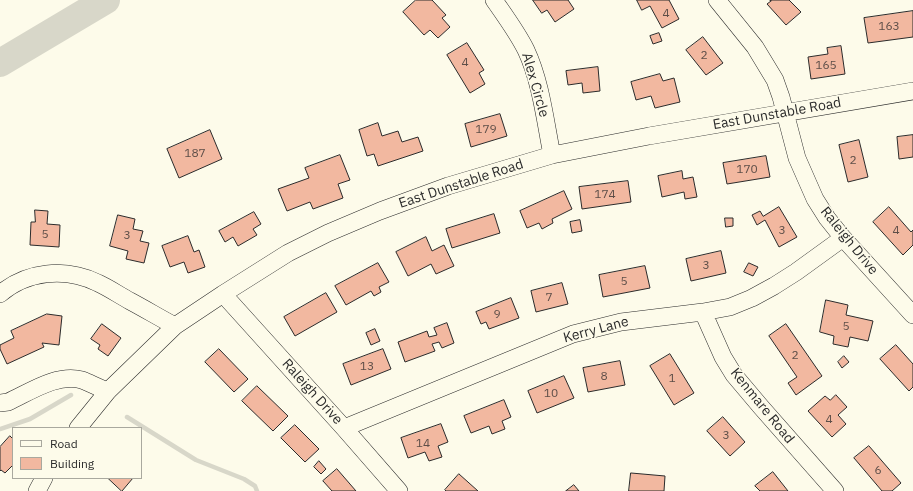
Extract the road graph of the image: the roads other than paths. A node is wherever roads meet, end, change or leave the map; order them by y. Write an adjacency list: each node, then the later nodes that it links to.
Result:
1 (494, 0): 5 (street, Alex Circle)
2 (717, 0): 4 (street, Raleigh Drive)
3 (913, 91): 4 (street, East Dunstable Road)
4 (785, 113): 5 (street, East Dunstable Road); 6 (street, Raleigh Drive)
5 (552, 155): 8 (street, East Dunstable Road)
6 (843, 238): 9 (street, Kerry Lane); 10 (street, Raleigh Drive)
7 (0, 294): 11 (street)
8 (223, 294): 11 (street, East Dunstable Road); 15 (street, Raleigh Drive)
9 (703, 312): 15 (street, Kerry Lane); 19 (street, Kenmare Road)
10 (913, 315)
11 (175, 326): 12 (street, East Dunstable Road)
12 (108, 392): 13 (street); 14 (street, East Dunstable Road)
13 (0, 403)
14 (79, 427)
15 (344, 428): 18 (street, Raleigh Drive)
16 (43, 479): 17 (street)
17 (36, 491)
18 (399, 491)
19 (835, 491)

